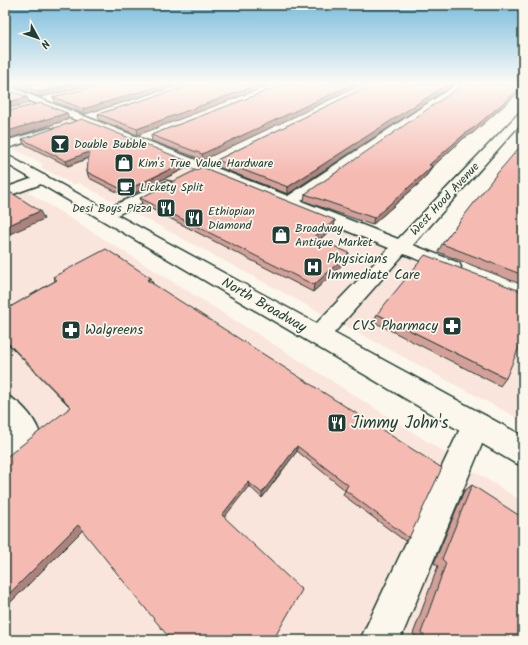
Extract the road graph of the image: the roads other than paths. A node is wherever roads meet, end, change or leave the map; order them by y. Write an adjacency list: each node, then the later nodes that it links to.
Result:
1 (69, 114): 4 (street)
2 (419, 114): 16 (street)
3 (99, 115): 4 (street)
4 (84, 120): 7 (street); 8 (street)
5 (520, 122): 18 (street, West Hood Avenue)
6 (152, 135): 7 (street)
7 (137, 141): 11 (street)
8 (5, 145)
9 (5, 158): 13 (street, North Broadway)
10 (217, 160): 11 (street)
11 (203, 167): 12 (street); 16 (street)
12 (189, 174)
13 (42, 179): 15 (street); 17 (street, North Broadway)
14 (176, 180): 17 (street)
15 (5, 193)
16 (289, 202): 18 (street)
17 (105, 215): 20 (street, North Broadway)
18 (401, 246): 19 (street); 20 (street, West Hood Avenue)
19 (468, 273)
20 (318, 336): 22 (street, North Broadway)
21 (5, 407): 23 (street)
22 (476, 425): 24 (street, North Broadway); 25 (street)
23 (5, 447)
24 (523, 452)
25 (380, 640)

